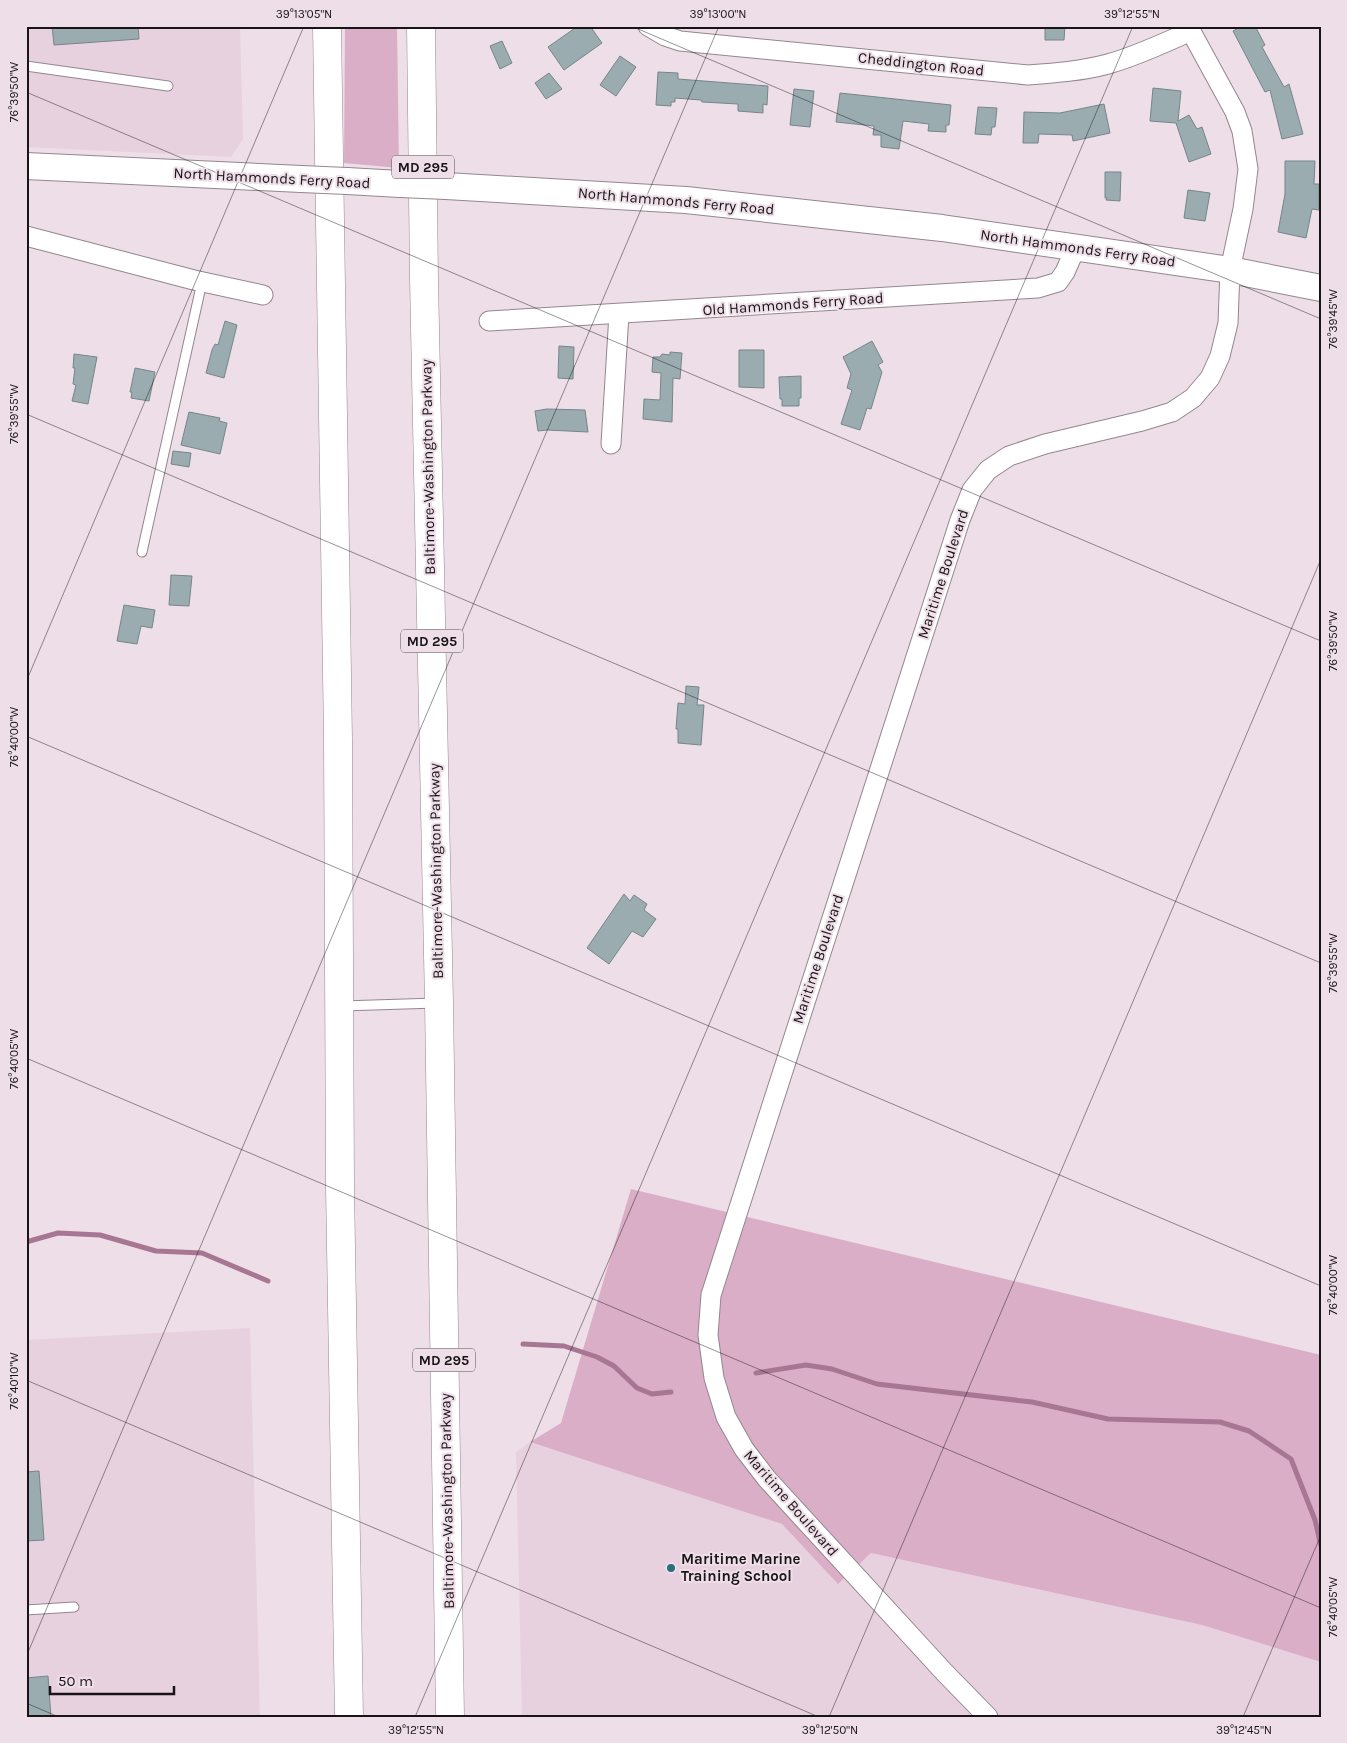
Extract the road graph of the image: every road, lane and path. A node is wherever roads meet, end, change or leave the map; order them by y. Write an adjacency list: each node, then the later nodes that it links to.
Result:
1 (327, 26): 19 (highway)
2 (421, 26): 18 (highway, Baltimore-Washington Parkway / MD 295)
3 (648, 26): 4 (street, Cheddington Road)
4 (1189, 29): 10 (street, Maritime Boulevard)
5 (26, 66): 6 (lane)
6 (168, 86)
7 (26, 166): 9 (street, North Hammonds Ferry Road, bridge)
8 (26, 236): 11 (street)
9 (1076, 247): 10 (street, North Hammonds Ferry Road); 14 (street, Old Hammonds Ferry Road)
10 (1230, 270): 12 (street, North Hammonds Ferry Road); 24 (street, Maritime Boulevard)
11 (202, 282): 13 (street); 17 (lane)
12 (1321, 288)
13 (263, 295)
14 (619, 314): 15 (street, Old Hammonds Ferry Road); 16 (street)
15 (489, 321)
16 (611, 444)
17 (142, 552)
18 (439, 1003): 19 (lane); 23 (highway, Baltimore-Washington Parkway / MD 295)
19 (339, 1006): 22 (highway)
20 (74, 1607): 21 (lane)
21 (26, 1610)
22 (349, 1717)
23 (450, 1717)
24 (988, 1717)

